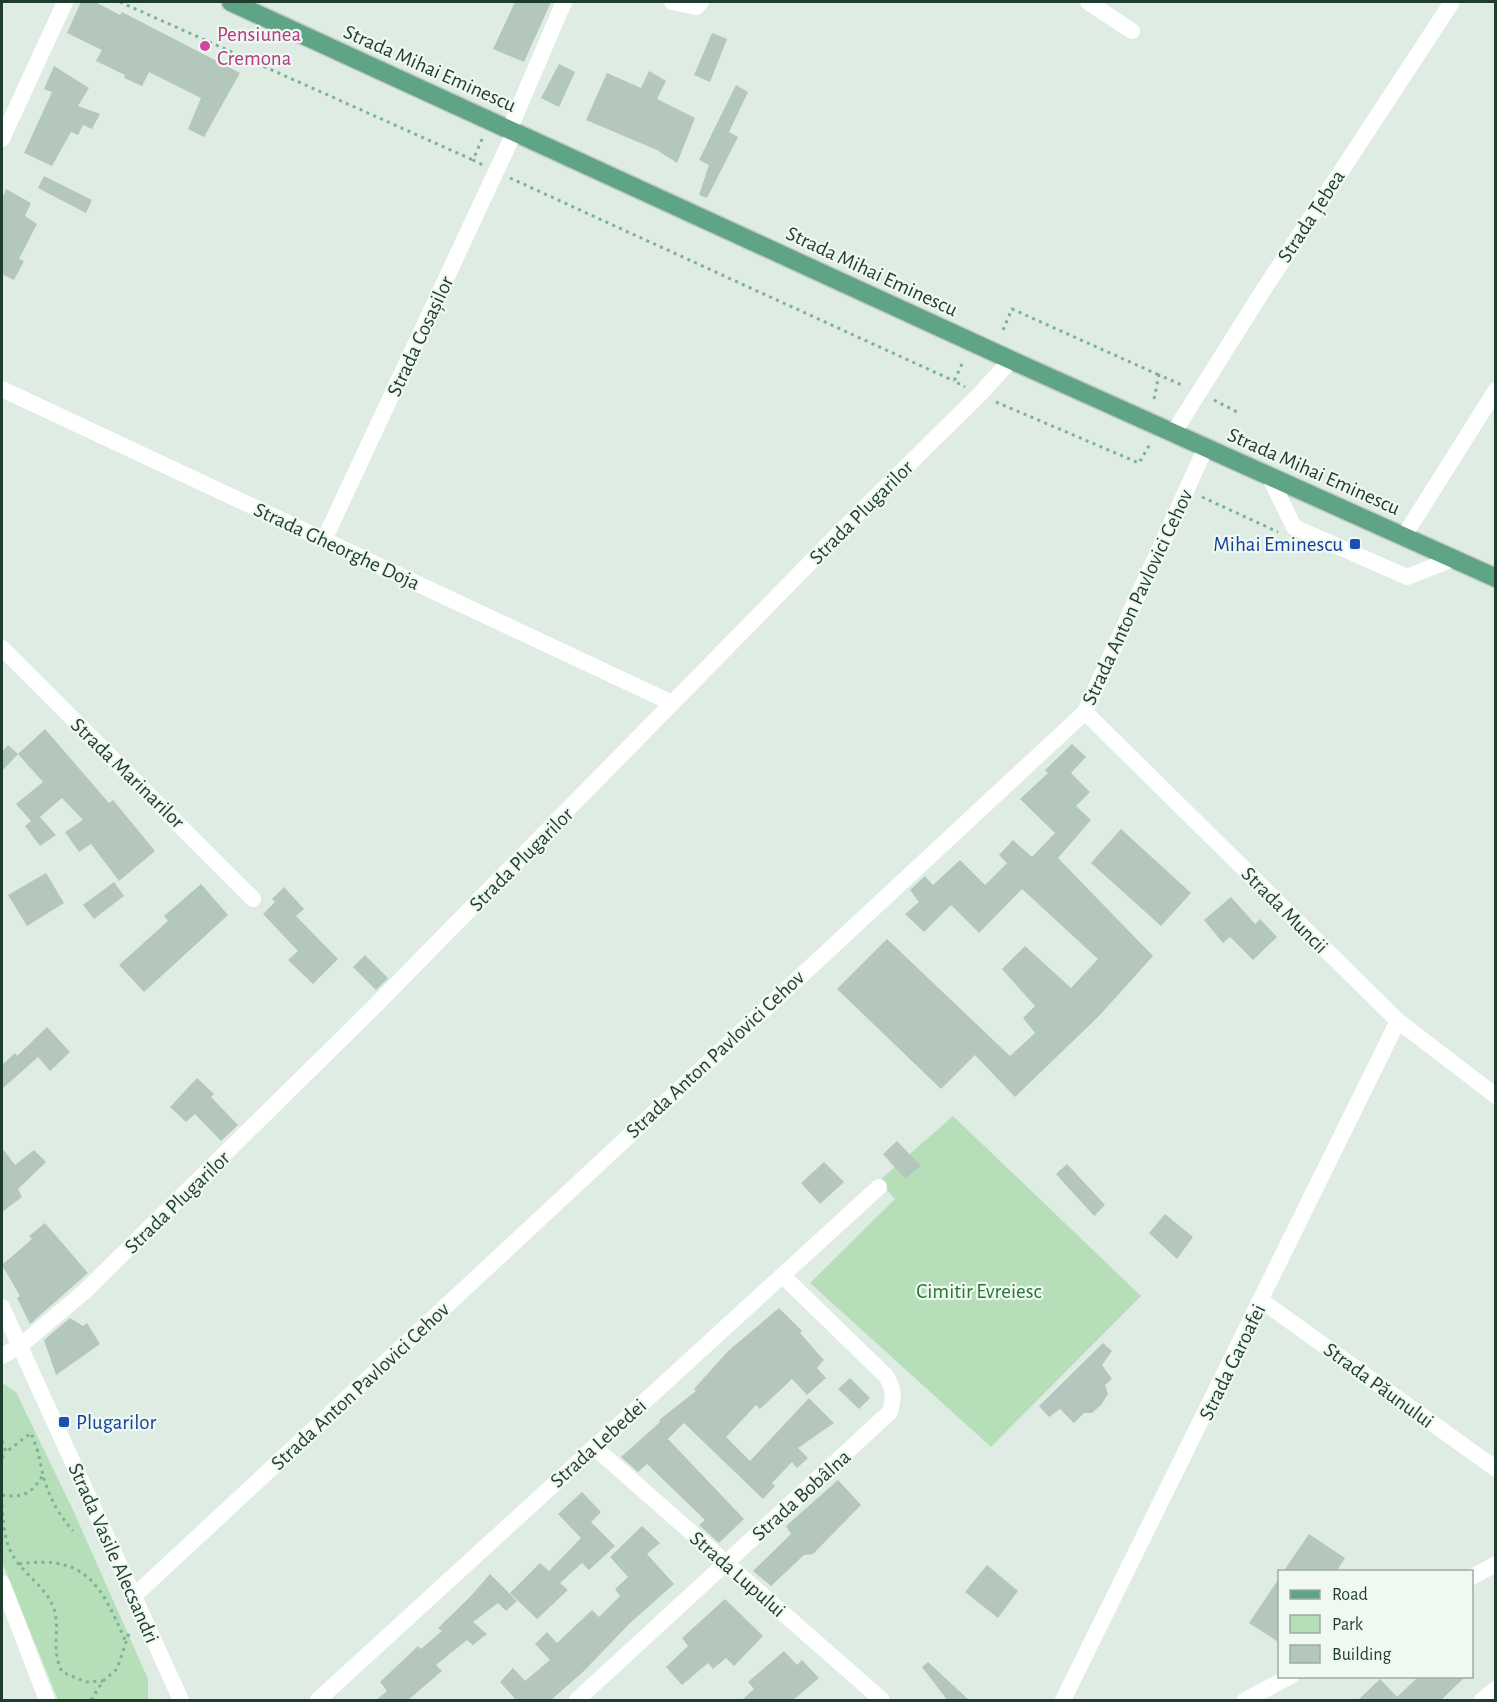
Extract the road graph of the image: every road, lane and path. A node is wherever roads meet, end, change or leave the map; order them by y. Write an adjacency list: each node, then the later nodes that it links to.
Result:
1 (65, 2): 11 (street)
2 (120, 2): 13 (path)
3 (231, 2): 10 (main road, Strada Mihai Eminescu)
4 (564, 2): 10 (street, Strada Cosașilor)
5 (672, 2): 6 (street)
6 (701, 2)
7 (1088, 2): 9 (street)
8 (1452, 2): 29 (street, Strada Țebea)
9 (1132, 31)
10 (512, 129): 17 (main road, Strada Mihai Eminescu); 36 (street, Strada Cosașilor)
11 (2, 138)
12 (482, 139): 13 (path)
13 (472, 159): 14 (path)
14 (486, 166)
15 (509, 177): 20 (path)
16 (1003, 330): 19 (path)
17 (1011, 360): 29 (main road, Strada Mihai Eminescu); 40 (street, Strada Plugarilor)
18 (962, 364): 20 (path)
19 (1159, 375): 22 (path); 26 (path)
20 (954, 381): 21 (path)
21 (969, 388)
22 (1188, 388)
23 (2, 389): 36 (street, Strada Gheorghe Doja)
24 (1496, 390): 35 (street)
25 (1210, 398): 28 (path)
26 (1154, 399)
27 (996, 402): 30 (path)
28 (1237, 412)
29 (1174, 432): 31 (main road, Strada Mihai Eminescu)
30 (1150, 444)
31 (1206, 447): 32 (main road, Strada Mihai Eminescu); 41 (street, Strada Anton Pavlovici Cehov)
32 (1269, 476): 35 (main road, Strada Mihai Eminescu); 37 (street)
33 (1198, 495): 34 (path)
34 (1281, 533)
35 (1404, 536): 37 (main road, Strada Mihai Eminescu)
36 (324, 540): 40 (street, Strada Gheorghe Doja)
37 (1453, 559): 38 (main road, Strada Mihai Eminescu)
38 (1496, 578)
39 (2, 648): 42 (street, Strada Marinarilor)
40 (672, 703): 49 (street, Strada Plugarilor)
41 (1085, 712): 43 (street, Strada Muncii); 65 (street, Strada Anton Pavlovici Cehov)
42 (253, 899)
43 (1398, 1021): 44 (street, Strada Muncii); 47 (street, Strada Garoafei)
44 (1496, 1096)
45 (879, 1187): 46 (street, Strada Lebedei)
46 (783, 1276): 52 (street, Strada Lebedei); 60 (street, Strada Bobâlna)
47 (1262, 1301): 55 (street, Strada Păunului); 77 (street, Strada Garoafei)
48 (2, 1307): 49 (street, Strada Vasile Alecsandri)
49 (20, 1346): 50 (street, Strada Plugarilor); 65 (street, Strada Vasile Alecsandri)
50 (2, 1356)
51 (2, 1441): 53 (path)
52 (594, 1447): 60 (street, Strada Lupului); 75 (street, Strada Lebedei)
53 (6, 1452): 54 (path); 56 (path)
54 (2, 1458)
55 (1496, 1469)
56 (43, 1475): 57 (path); 59 (path)
57 (2, 1495)
58 (2, 1505): 61 (path)
59 (73, 1531)
60 (726, 1563): 71 (street, Strada Lupului); 76 (street, Strada Bobâlna)
61 (19, 1564): 67 (path); 69 (path)
62 (1496, 1564): 63 (street)
63 (1473, 1576)
64 (2, 1583): 72 (street)
65 (133, 1597): 74 (street, Strada Vasile Alecsandri)
66 (132, 1626): 67 (path)
67 (126, 1640): 69 (path)
68 (1289, 1678): 78 (street)
69 (103, 1681): 73 (path)
70 (1496, 1689): 79 (street)
71 (871, 1697)
72 (47, 1701)
73 (91, 1701)
74 (181, 1701)
75 (318, 1701)
76 (577, 1701)
77 (1063, 1701)
78 (1245, 1701)
79 (1482, 1701)

